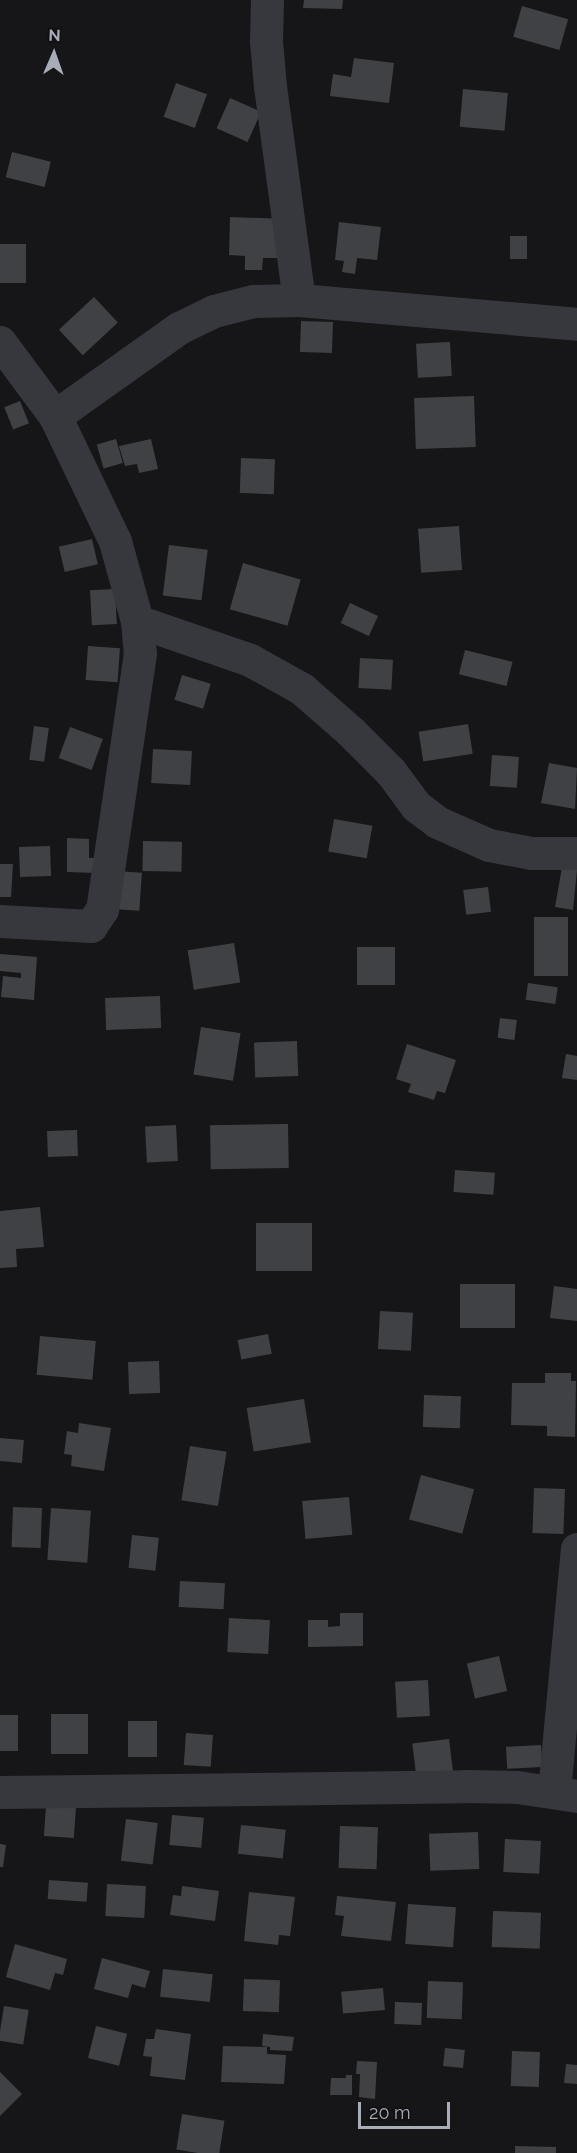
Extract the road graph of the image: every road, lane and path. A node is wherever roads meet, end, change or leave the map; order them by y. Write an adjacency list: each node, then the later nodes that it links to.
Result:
1 (267, 0): 2 (street)
2 (299, 300): 3 (street); 5 (street)
3 (577, 324)
4 (0, 342): 5 (street)
5 (55, 416): 6 (street)
6 (137, 621): 7 (street); 8 (street)
7 (577, 854)
8 (0, 921)
9 (577, 1549): 11 (street)
10 (0, 1792): 11 (street)
11 (566, 1794)

